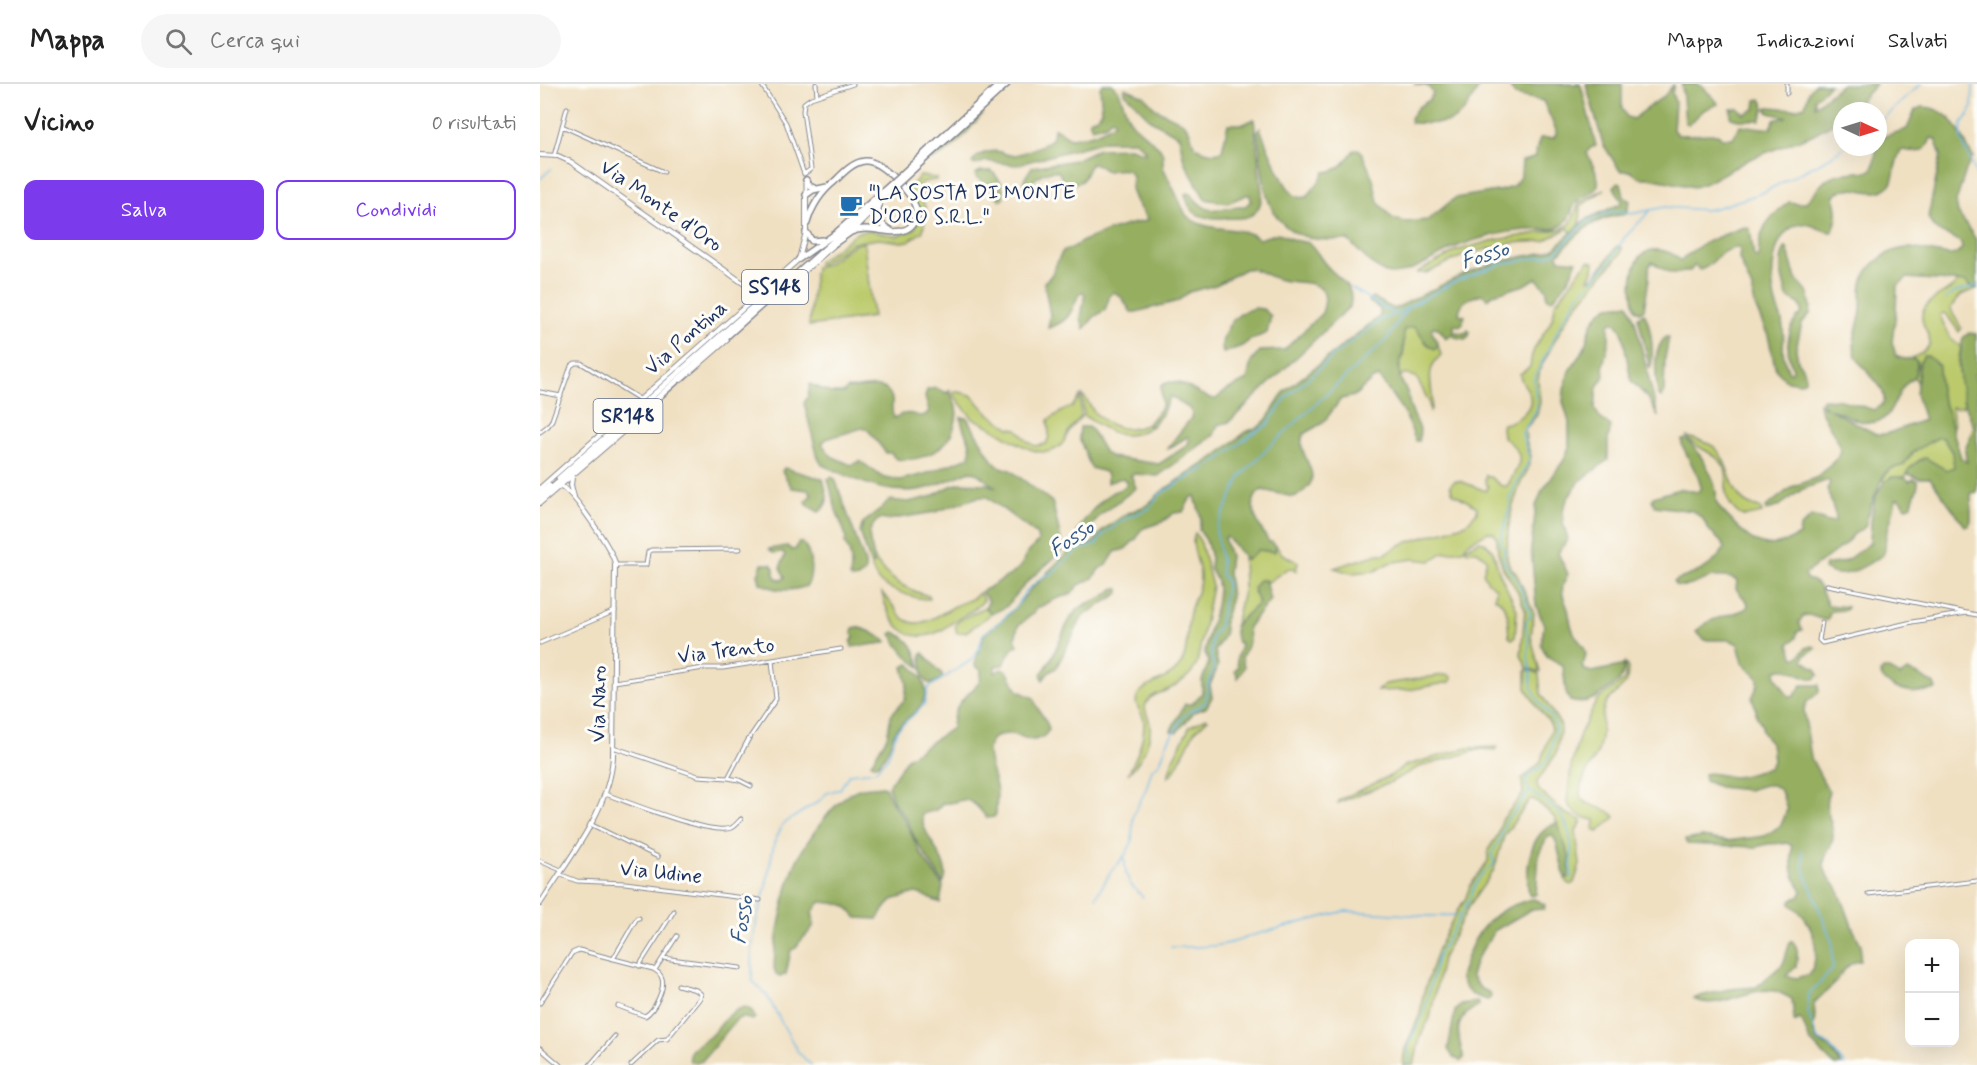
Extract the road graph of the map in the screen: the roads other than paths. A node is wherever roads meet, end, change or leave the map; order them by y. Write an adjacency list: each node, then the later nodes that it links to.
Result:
1 (761, 84): 14 (street)
2 (816, 84): 8 (street)
3 (852, 84): 8 (street)
4 (1000, 84): 15 (highway, Via Pontina / SS148)
5 (1007, 84): 15 (highway, Via Pontina / SS148)
6 (1787, 84): 7 (street)
7 (1787, 93)
8 (817, 96): 14 (street)
9 (567, 108): 10 (street)
10 (562, 126): 12 (street); 13 (street)
11 (540, 155): 12 (street, Via Monte d'Oro)
12 (554, 156): 30 (street, Via Monte d'Oro)
13 (664, 172)
14 (805, 177): 18 (highway); 19 (street)
15 (902, 177): 17 (highway, Via Pontina / SS148, bridge)
16 (829, 186): 18 (highway); 20 (highway); 25 (highway)
17 (891, 187): 21 (highway); 26 (highway, Via Pontina / SS148); 28 (highway, Via Pontina / SS148)
18 (816, 189): 19 (highway)
19 (806, 195): 20 (highway); 22 (street)
20 (818, 198): 22 (highway)
21 (880, 201): 24 (highway); 25 (highway)
22 (807, 223): 23 (street)
23 (806, 232): 26 (highway); 29 (street)
24 (851, 232): 25 (highway); 27 (highway)
25 (894, 232)
26 (834, 234): 29 (highway); 31 (highway, Via Pontina / SS148)
27 (840, 241): 28 (highway); 38 (street, Via Pontina)
28 (820, 252): 31 (highway, Via Pontina / SS148)
29 (799, 260): 30 (street, Via Pontina)
30 (760, 295): 34 (street, Via Pontina)
31 (716, 342): 37 (highway, SR148); 42 (highway, SR148)
32 (540, 392): 33 (street)
33 (561, 396): 34 (street); 36 (street)
34 (641, 400): 35 (street, Via Pontina)
35 (610, 426): 37 (highway); 40 (street, Via Pontina)
36 (540, 432)
37 (593, 447): 41 (highway, SR148)
38 (572, 477): 39 (street, Via Pontina); 43 (street, Via Naro)
39 (561, 486): 43 (street, Via Naro); 44 (street, Via Pontina)
40 (540, 488)
41 (540, 493)
42 (540, 498)
43 (574, 498): 46 (street, Via Naro)
44 (540, 503)
45 (740, 549): 46 (street)
46 (615, 565): 48 (street, Via Naro)
47 (1827, 585): 49 (street)
48 (615, 610): 52 (street); 55 (street, Via Naro)
49 (1967, 613): 50 (street); 51 (street)
50 (1977, 615)
51 (1822, 622)
52 (540, 643)
53 (842, 649): 54 (street, Via Trento)
54 (771, 661): 55 (street, Via Trento); 57 (street)
55 (614, 682): 56 (street, Via Naro)
56 (613, 747): 57 (street); 59 (street, Via Naro)
57 (728, 778): 58 (street)
58 (751, 786)
59 (605, 794): 60 (street); 61 (street, Via Naro)
60 (741, 819)
61 (590, 824): 62 (street); 64 (street, Via Naro)
62 (658, 856)
63 (540, 861): 64 (street, Via Udine)
64 (560, 872): 67 (street, Via Udine); 68 (street, Via Naro)
65 (1977, 881): 66 (street)
66 (1868, 894)
67 (760, 900)
68 (540, 904)
69 (674, 911): 74 (street)
70 (639, 918): 73 (street)
71 (677, 936): 72 (street)
72 (663, 958): 75 (street); 76 (street)
73 (613, 959): 74 (street); 78 (street)
74 (639, 966): 76 (street)
75 (741, 968)
76 (655, 970): 79 (street)
77 (678, 985): 84 (street)
78 (540, 1003)
79 (618, 1006)
80 (615, 1036): 83 (street)
81 (540, 1048): 82 (street)
82 (560, 1065)
83 (590, 1065)
84 (631, 1065)

